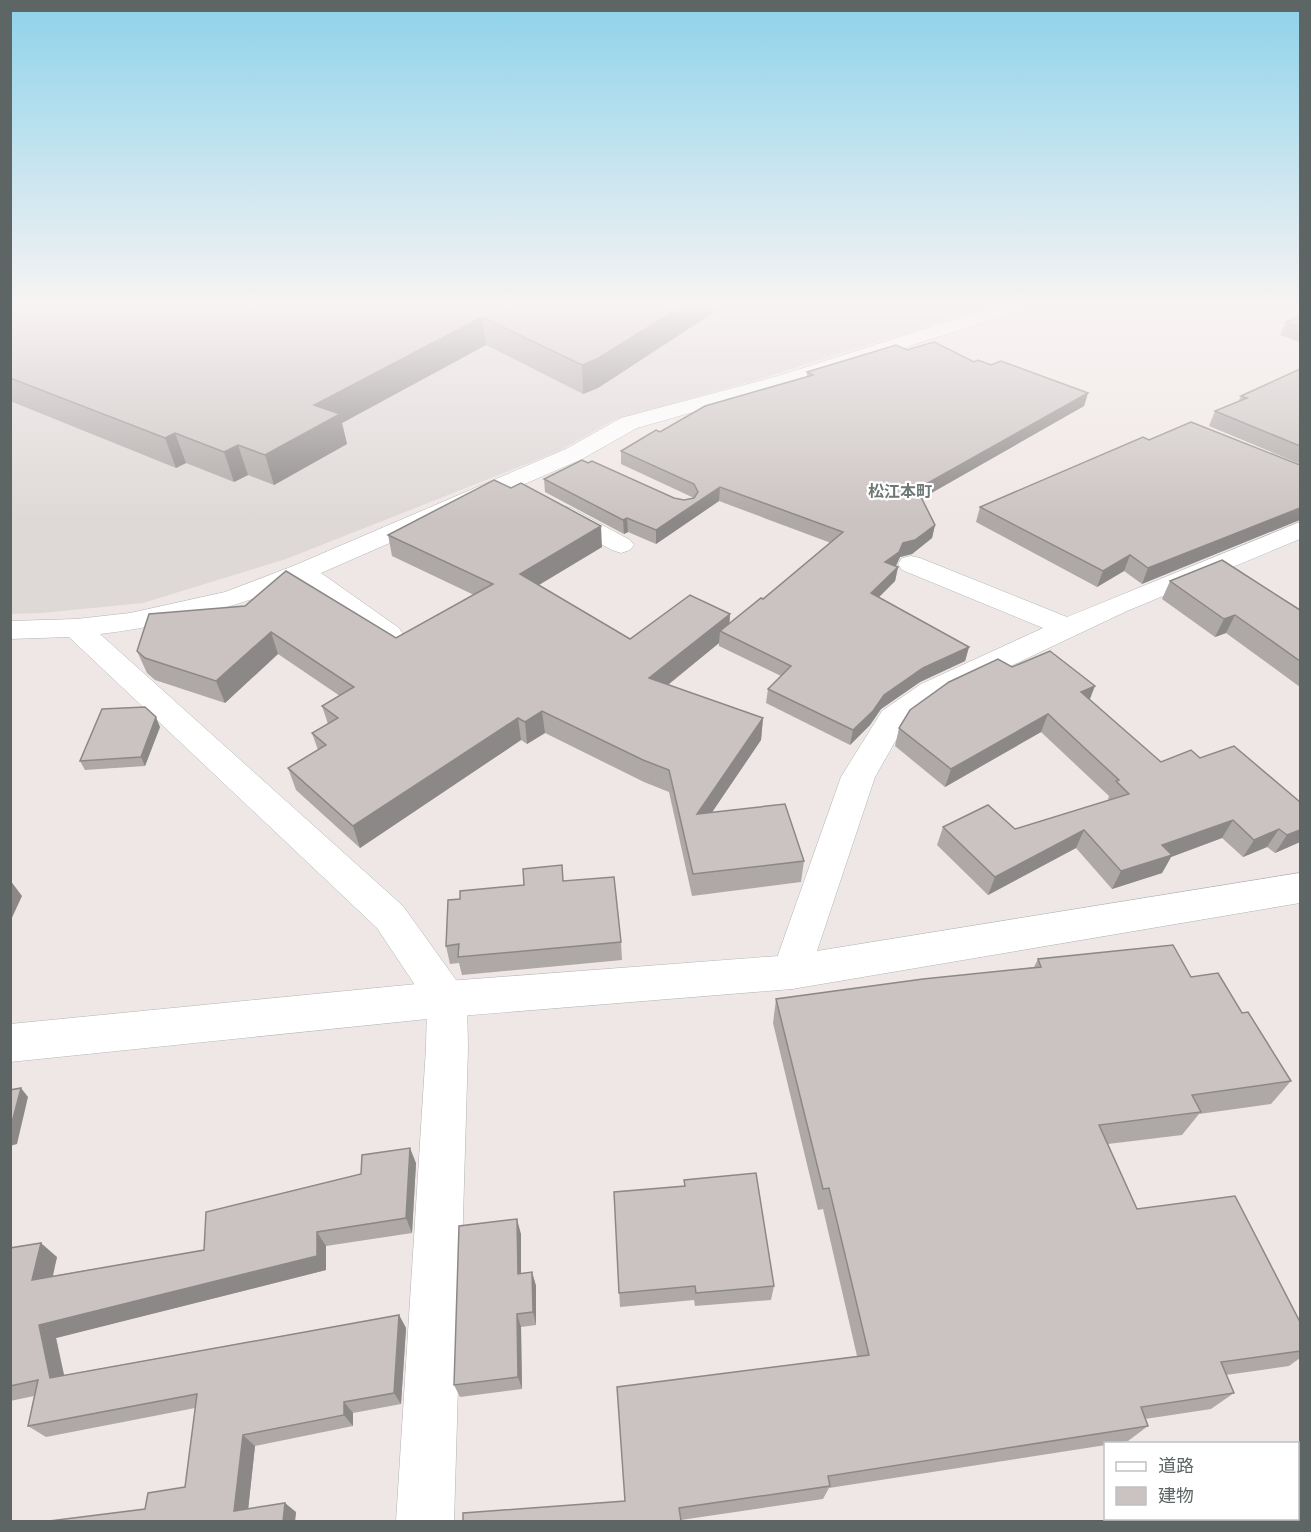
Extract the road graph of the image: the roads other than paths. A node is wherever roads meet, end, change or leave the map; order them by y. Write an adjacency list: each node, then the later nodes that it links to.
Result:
1 (797, 376): 2 (street)
2 (574, 454): 3 (street); 4 (street)
3 (604, 467)
4 (506, 483): 6 (street); 8 (street)
5 (1300, 530): 10 (street)
6 (621, 544)
7 (911, 564): 10 (street)
8 (302, 572): 9 (street); 12 (street)
9 (76, 628): 11 (street); 15 (street)
10 (1068, 628): 14 (street)
11 (10, 630)
12 (389, 634)
13 (1300, 888): 14 (street)
14 (792, 972): 15 (street)
15 (447, 999): 16 (street); 17 (street)
16 (10, 1043)
17 (425, 1521)

